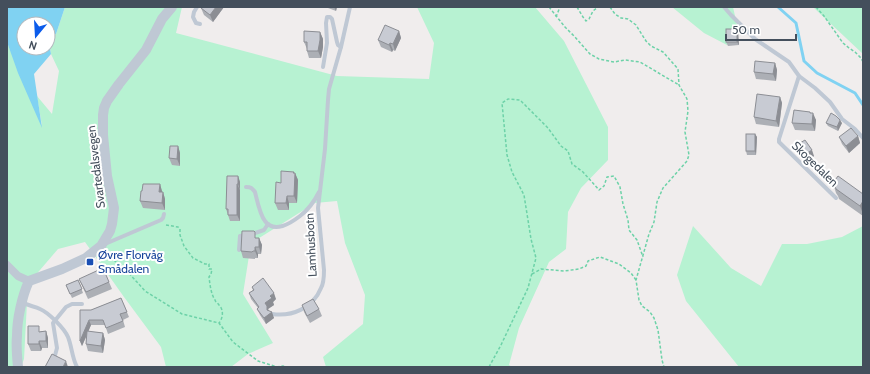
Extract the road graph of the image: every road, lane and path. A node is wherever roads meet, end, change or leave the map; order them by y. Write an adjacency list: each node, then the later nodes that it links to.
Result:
1 (172, 7): 25 (street, Svartedalsvegen)
2 (197, 7): 12 (lane)
3 (350, 7): 13 (lane, Lamhusbotn)
4 (549, 7): 11 (path)
5 (560, 7): 11 (path)
6 (577, 7): 7 (path)
7 (598, 7)
8 (610, 7): 17 (path)
9 (724, 7): 16 (lane)
10 (816, 7): 14 (path)
11 (556, 17): 17 (path)
12 (200, 24)
13 (341, 47): 15 (lane); 20 (lane, Lamhusbotn)
14 (863, 62)
15 (323, 67)
16 (799, 76): 18 (lane); 21 (lane, Skogedalen)
17 (679, 85): 27 (path)
18 (863, 138)
19 (246, 187): 24 (lane)
20 (321, 188): 24 (lane, Lamhusbotn); 34 (lane, Lamhusbotn)
21 (836, 198)
22 (164, 214): 23 (lane, Svartedalsvegen)
23 (155, 223): 25 (lane, Svartedalsvegen); 36 (path)
24 (268, 224): 26 (lane)
25 (99, 248): 31 (street, Svartedalsvegen); 36 (path)
26 (239, 250)
27 (643, 257): 29 (path); 30 (path)
28 (7, 265): 31 (street)
29 (532, 274): 30 (path); 41 (path)
30 (636, 280): 42 (path)
31 (29, 281): 32 (street)
32 (22, 302): 35 (lane); 38 (street)
33 (82, 304): 35 (lane)
34 (272, 314)
35 (55, 320): 37 (lane); 39 (lane)
36 (219, 323): 40 (path)
37 (54, 359)
38 (18, 367)
39 (77, 367)
40 (285, 367)
41 (489, 367)
42 (664, 367)

